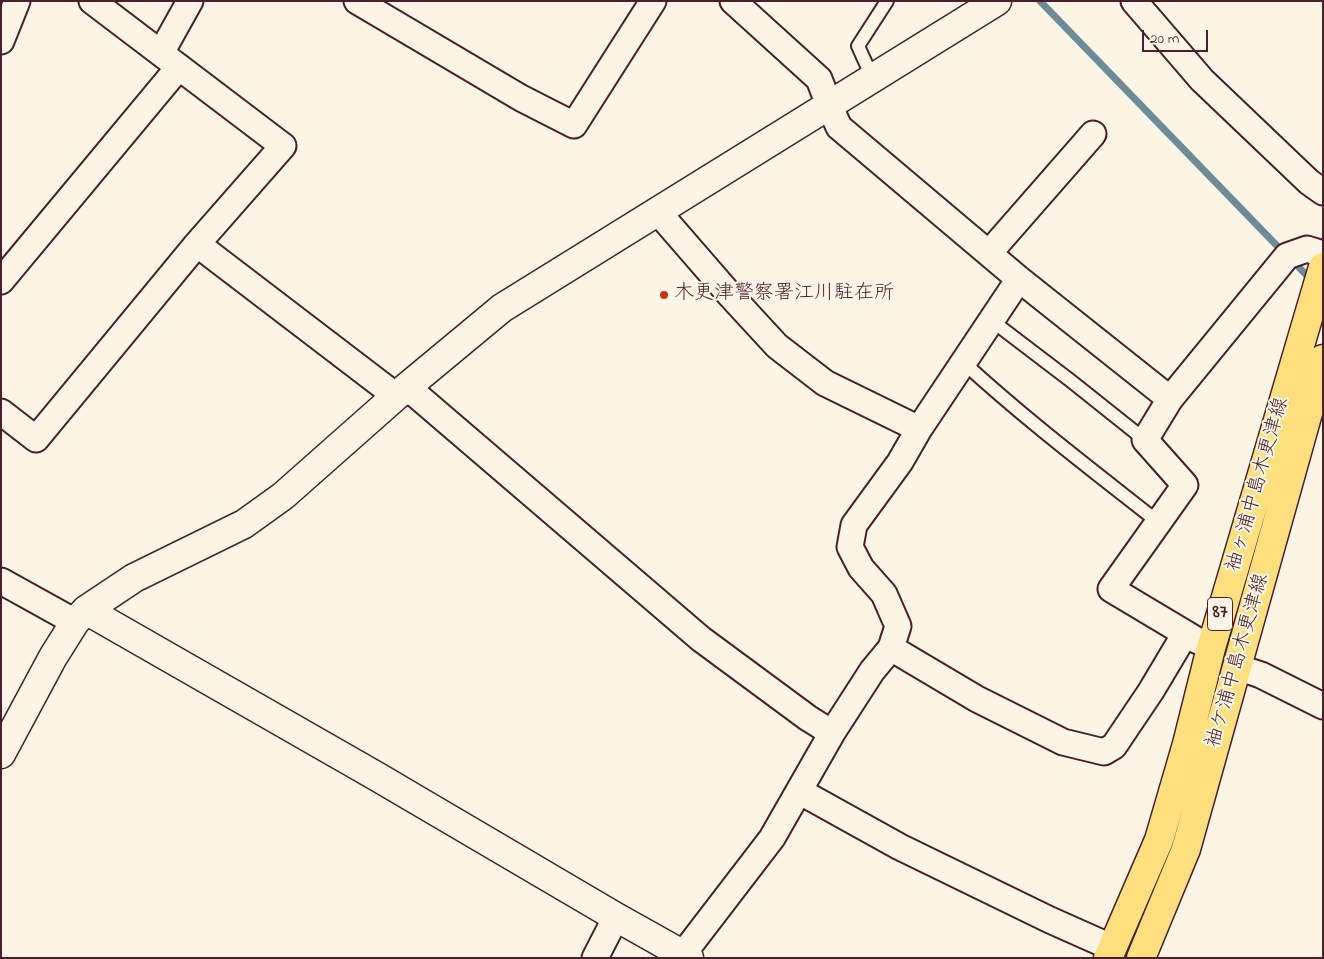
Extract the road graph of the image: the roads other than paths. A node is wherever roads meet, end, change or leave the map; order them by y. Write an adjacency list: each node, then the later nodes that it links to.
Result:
1 (17, 1): 10 (street)
2 (92, 1): 11 (street)
3 (190, 1): 11 (street)
4 (357, 1): 5 (street)
5 (653, 1)
6 (732, 1): 13 (street)
7 (887, 1): 12 (lane)
8 (997, 1): 12 (street)
9 (1134, 1): 15 (street)
10 (1, 41)
11 (170, 60): 17 (street); 22 (street)
12 (873, 79): 13 (street)
13 (829, 105): 16 (street); 18 (street)
14 (1094, 134): 18 (street)
15 (1323, 192)
16 (658, 212): 26 (street); 30 (street)
17 (197, 244): 26 (street); 29 (street)
18 (989, 253): 21 (street)
19 (1323, 254): 27 (street)
20 (1323, 267): 37 (main road, 袖ヶ浦中島木更津線 / 87)
21 (1019, 279): 23 (street); 27 (street)
22 (1, 282)
23 (991, 320): 25 (street); 31 (lane)
24 (1323, 359): 28 (main road, 袖ケ浦中島木更津線 / 87)
25 (963, 362): 30 (street); 32 (lane)
26 (402, 391): 34 (street); 40 (street)
27 (1170, 399): 31 (street)
28 (1317, 402): 38 (main road, 袖ケ浦中島木更津線 / 87)
29 (1, 412)
30 (919, 429): 36 (street)
31 (1145, 440): 32 (street)
32 (1158, 522): 35 (street)
33 (1, 581): 34 (street)
34 (80, 616): 41 (street); 43 (street)
35 (1185, 634): 36 (street); 37 (street)
36 (891, 648): 40 (street)
37 (1211, 648): 44 (main road, 袖ヶ浦中島木更津線 / 87)
38 (1237, 667): 39 (street); 47 (main road, 袖ケ浦中島木更津線 / 87)
39 (1323, 706)
40 (832, 734): 42 (street)
41 (1, 754)
42 (799, 791): 44 (street); 45 (street)
43 (616, 917): 45 (street); 46 (street)
44 (1111, 953)
45 (686, 956)
46 (595, 958)
47 (1141, 958)

